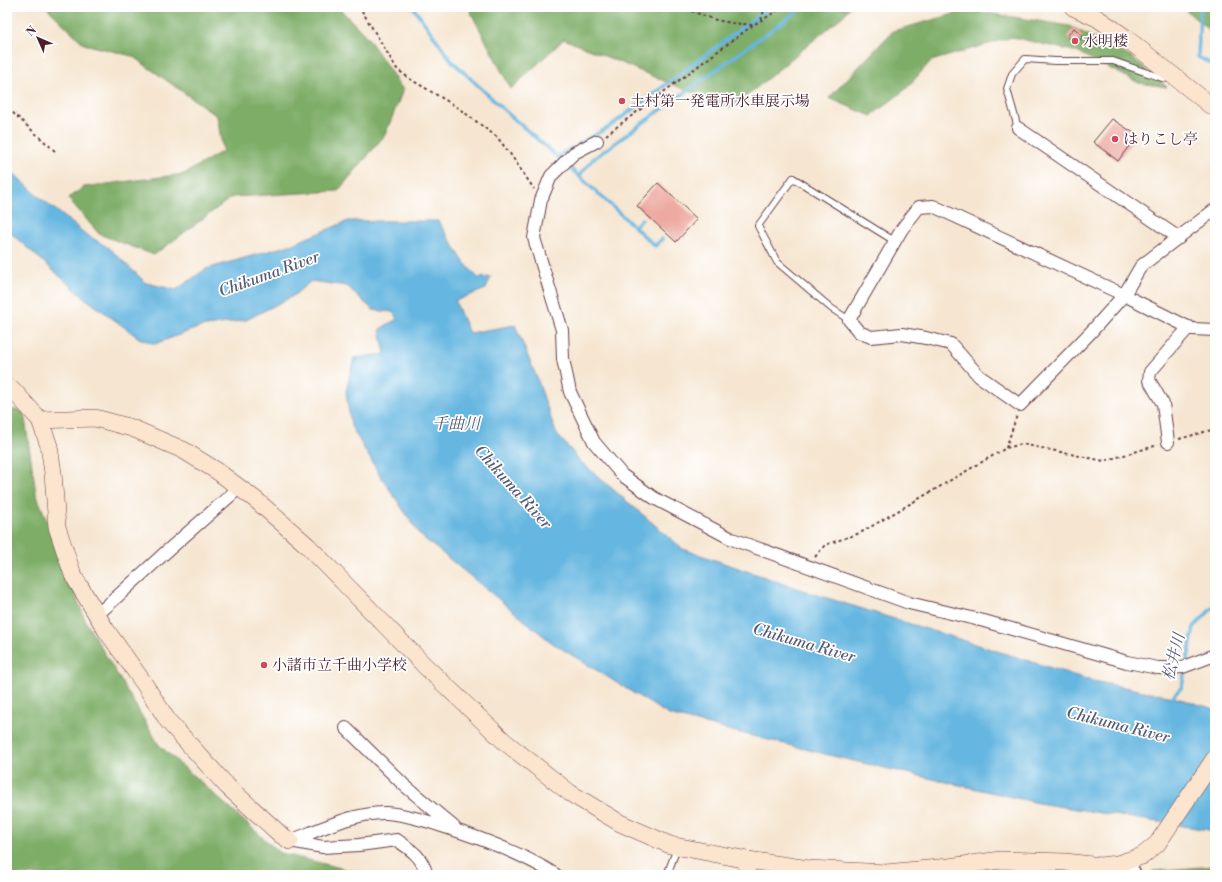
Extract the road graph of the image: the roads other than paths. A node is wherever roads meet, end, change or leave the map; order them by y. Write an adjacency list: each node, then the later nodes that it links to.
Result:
1 (1073, 7): 2 (street)
2 (1177, 79): 3 (street); 4 (lane)
3 (1215, 107)
4 (1018, 128): 7 (street)
5 (597, 141): 18 (street)
6 (1213, 211): 7 (street)
7 (1179, 238): 9 (street)
8 (896, 243): 9 (street); 10 (street); 10 (lane)
9 (1124, 295): 10 (street); 11 (street)
10 (849, 320)
11 (1189, 327): 12 (street); 15 (street)
12 (1215, 330)
13 (7, 387): 14 (street)
14 (40, 420): 16 (street); 17 (street)
15 (1168, 442)
16 (239, 488): 17 (street); 23 (street)
17 (97, 615): 22 (street)
18 (1211, 656)
19 (346, 728): 21 (street)
20 (1215, 758): 25 (street)
21 (458, 831): 22 (street); 28 (street)
22 (290, 841): 27 (street)
23 (678, 846): 24 (street); 29 (lane)
24 (747, 868): 26 (street)
25 (1132, 868): 26 (street)
26 (814, 872)
27 (427, 875)
28 (556, 875)
29 (667, 875)

